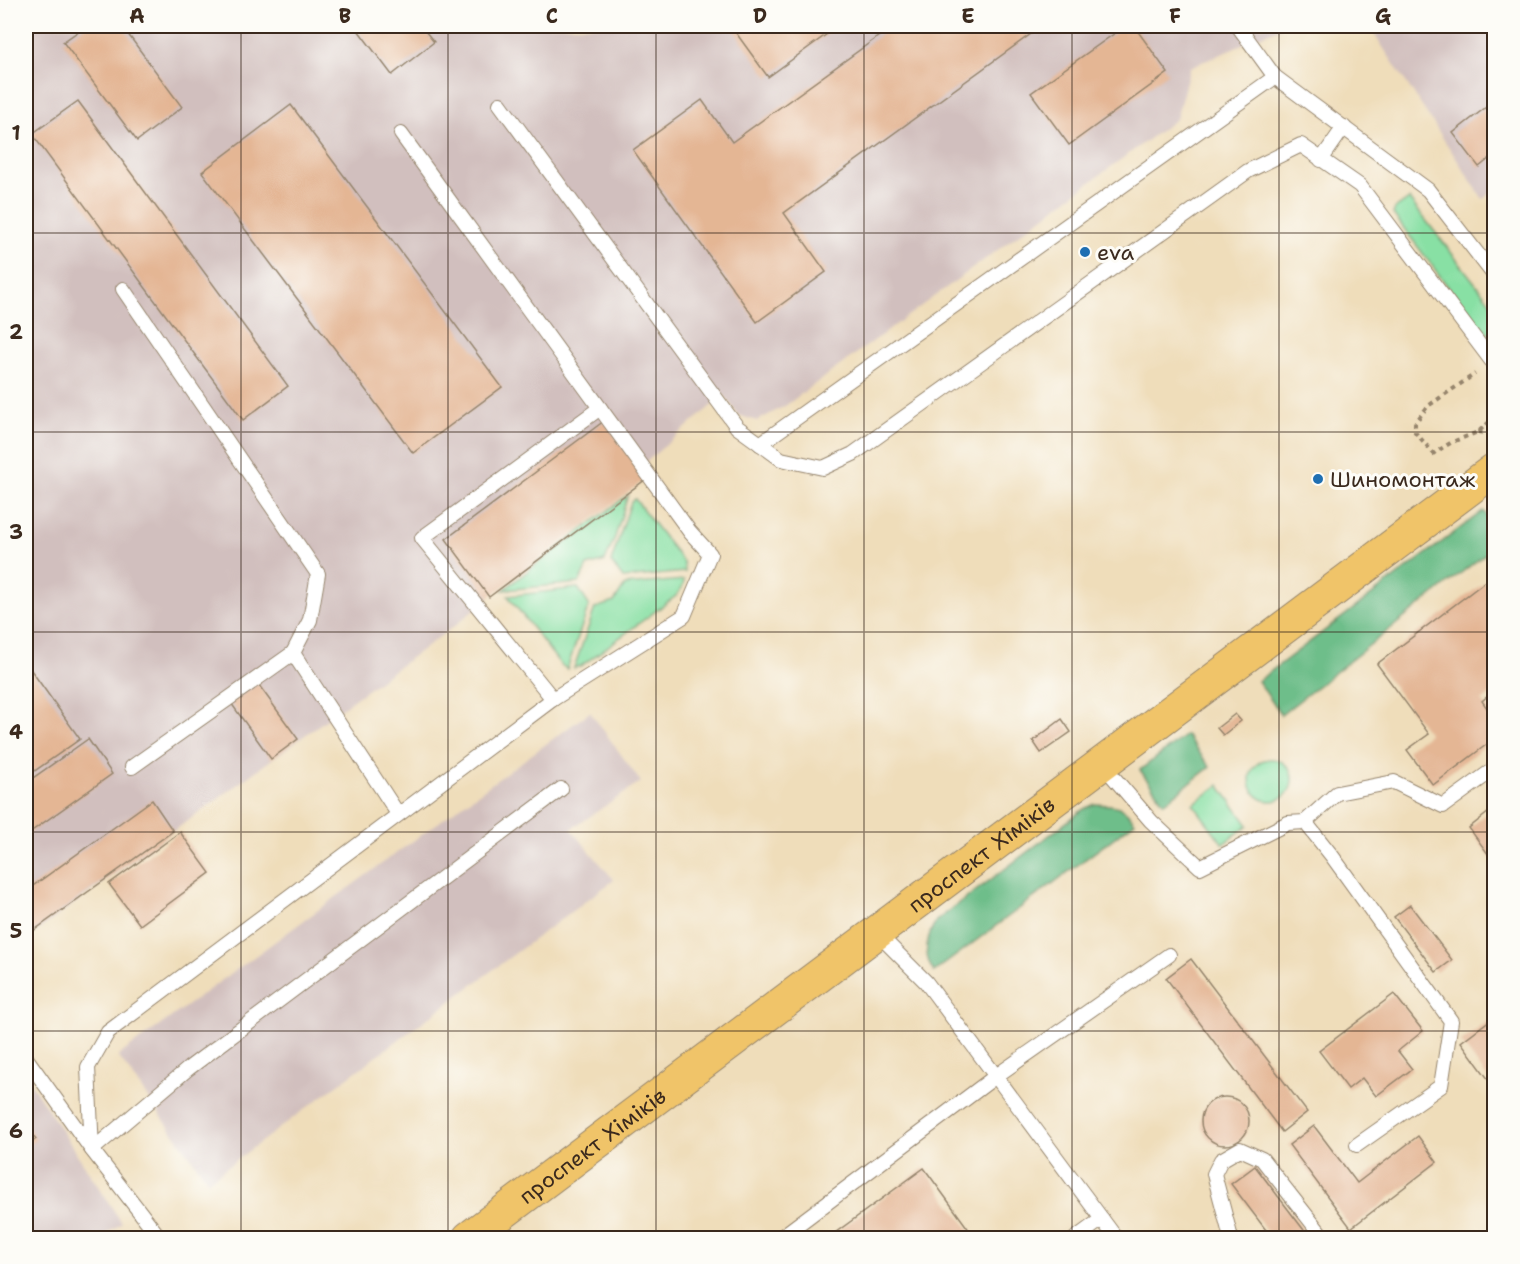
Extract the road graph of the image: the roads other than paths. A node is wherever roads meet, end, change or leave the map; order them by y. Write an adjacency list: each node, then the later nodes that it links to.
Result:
1 (1238, 26): 2 (lane)
2 (1275, 77): 4 (lane); 11 (lane)
3 (500, 104): 11 (lane)
4 (1344, 127): 6 (lane); 7 (lane)
5 (401, 134): 10 (lane)
6 (1322, 160): 9 (lane); 11 (lane)
7 (1494, 275)
8 (123, 289): 13 (lane)
9 (1494, 363)
10 (600, 408): 14 (lane); 14 (lane)
11 (760, 444)
12 (1494, 470): 15 (main road, проспект Хіміків)
13 (293, 652): 16 (lane); 19 (lane)
14 (553, 699): 19 (lane)
15 (1102, 764): 20 (lane); 21 (main road, проспект Хіміків)
16 (132, 767)
17 (1494, 769): 20 (lane)
18 (561, 789): 26 (lane)
19 (398, 814): 26 (lane)
20 (1305, 822): 25 (lane)
21 (877, 933): 24 (lane); 29 (main road, проспект Хіміків)
22 (1169, 955): 24 (lane)
23 (26, 1058): 26 (lane)
24 (996, 1076): 27 (lane); 30 (lane)
25 (1357, 1145)
26 (92, 1150): 28 (lane)
27 (1102, 1220): 31 (lane); 32 (lane)
28 (160, 1239)
29 (469, 1239)
30 (780, 1239)
31 (1076, 1239)
32 (1116, 1239)
33 (1231, 1239): 34 (lane)
34 (1324, 1239)

